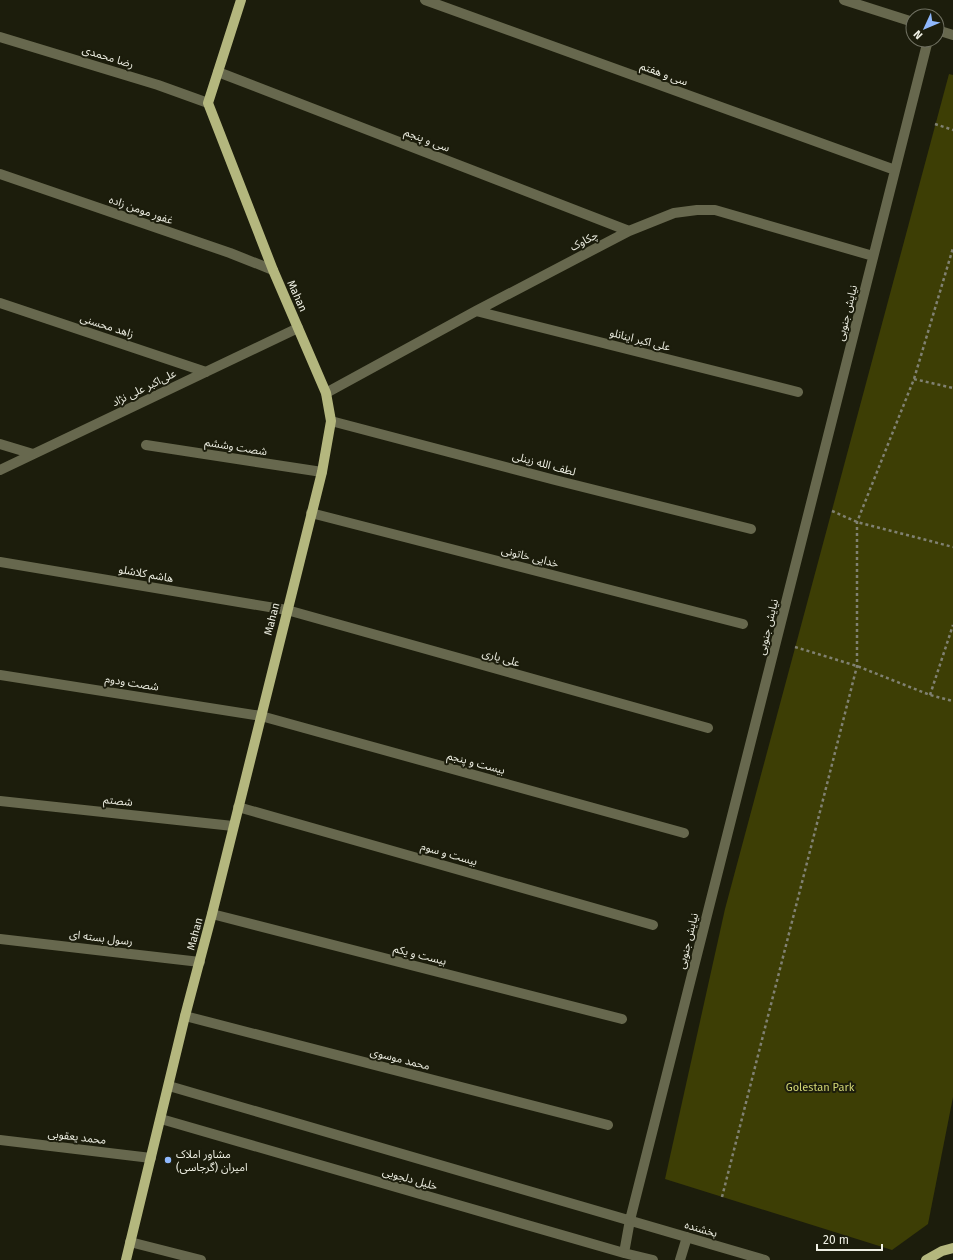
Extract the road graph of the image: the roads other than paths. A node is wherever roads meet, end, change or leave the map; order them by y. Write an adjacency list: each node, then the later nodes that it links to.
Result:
1 (242, 0): 7 (main road)
2 (425, 0): 9 (street, سی و هفتم)
3 (844, 0): 4 (street)
4 (905, 19)
5 (0, 37): 8 (street, رضا محمدی)
6 (926, 48): 9 (street, نیایش جنوبی)
7 (218, 72): 8 (main road); 11 (street, سی و پنجم)
8 (208, 103): 13 (main road, Mahan)
9 (895, 170): 12 (street, نیایش جنوبی)
10 (0, 174): 13 (street, غفور مومن زاده)
11 (629, 231): 12 (street, چکاوک); 15 (street, چکاوک)
12 (873, 256): 49 (street, نیایش جنوبی)
13 (273, 270): 16 (main road, Mahan)
14 (0, 303): 17 (street, زاهد محسنی)
15 (476, 311): 18 (street, علی اکبر اینانلو); 19 (street, چکاوک)
16 (298, 328): 17 (street, علی‌اکبر علی نژاد); 19 (main road, Mahan)
17 (206, 372): 23 (street, علی‌اکبر علی نژاد)
18 (798, 392)
19 (326, 393): 20 (main road, Mahan)
20 (331, 421): 25 (main road, Mahan); 27 (street, لطف الله زینلی)
21 (0, 444): 23 (street)
22 (146, 445): 25 (street, شصت وششم)
23 (33, 454): 24 (street, علی‌اکبر علی نژاد)
24 (0, 470)
25 (322, 472): 26 (main road, Mahan)
26 (311, 514): 29 (main road, Mahan); 30 (street, خدایی خاتونی)
27 (751, 529)
28 (0, 562): 29 (street, هاشم کلاشلو)
29 (287, 610): 32 (main road, Mahan); 33 (street, علی یاری)
30 (743, 624)
31 (0, 674): 32 (street, شصت ودوم)
32 (261, 716): 35 (main road, Mahan); 37 (street, بیست و پنجم)
33 (708, 728)
34 (0, 801): 36 (street, شصتم)
35 (238, 807): 36 (main road, Mahan); 39 (street, بیست و سوم)
36 (234, 826): 38 (main road, Mahan)
37 (684, 833)
38 (212, 914): 41 (main road, Mahan); 43 (street, بیست و یکم)
39 (654, 925)
40 (0, 939): 41 (street, رسول بسته ای)
41 (200, 962): 42 (main road, Mahan)
42 (185, 1016): 44 (main road, Mahan); 46 (street, محمد موسوی)
43 (622, 1019)
44 (169, 1086): 45 (main road, Mahan); 49 (street, خلیل دلجویی)
45 (161, 1119): 48 (main road, Mahan); 53 (street, خلیل دلجویی)
46 (608, 1125)
47 (0, 1140): 48 (street, محمد یعقوبی)
48 (151, 1158): 51 (main road, Mahan)
49 (630, 1220): 50 (street, بخشنده); 53 (street, نیایش جنوبی)
50 (687, 1237): 57 (street); 58 (street, بخشنده)
51 (130, 1242): 54 (main road, Mahan); 55 (street)
52 (953, 1248): 59 (main road)
53 (624, 1253): 56 (street, خلیل دلجویی)
54 (126, 1260)
55 (201, 1260)
56 (653, 1260)
57 (680, 1260)
58 (765, 1260)
59 (926, 1260)

